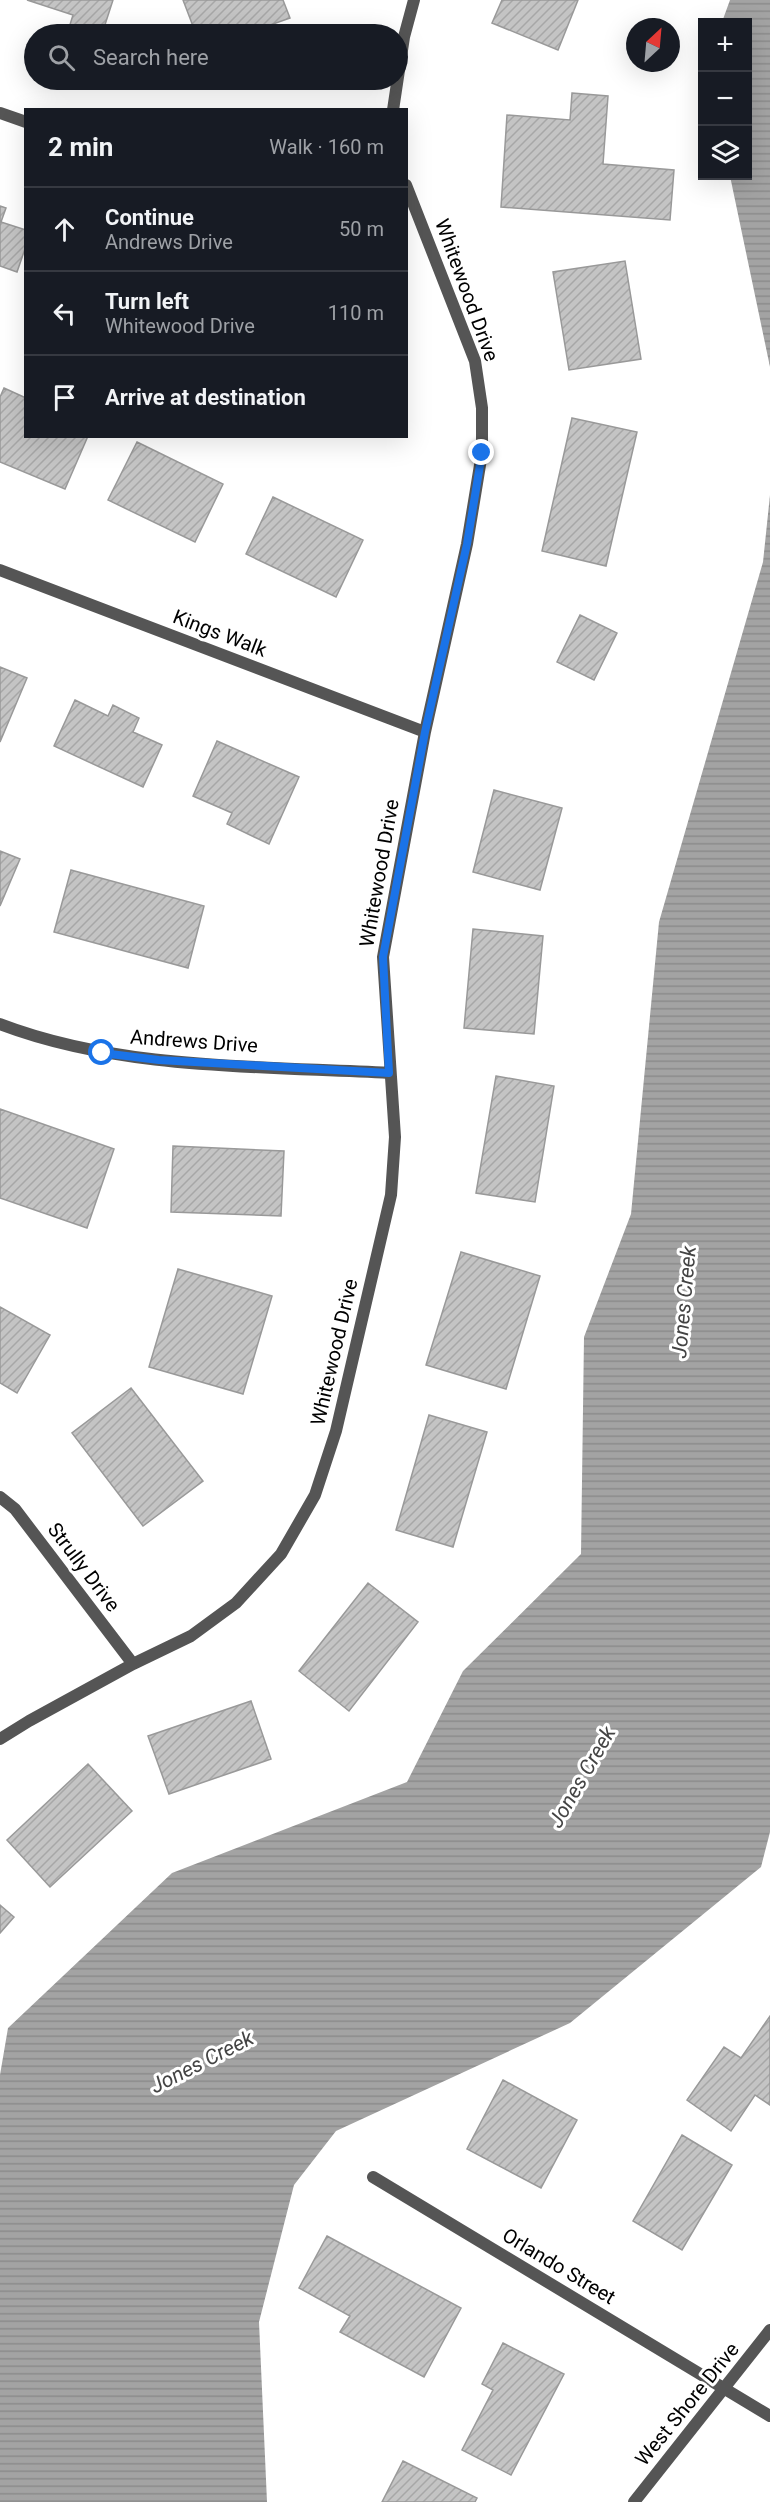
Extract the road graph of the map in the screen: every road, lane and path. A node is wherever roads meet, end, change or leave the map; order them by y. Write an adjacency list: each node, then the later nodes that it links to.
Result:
1 (414, 0): 2 (street)
2 (408, 24)
3 (396, 90): 4 (street)
4 (393, 108)
5 (0, 113): 6 (street)
6 (24, 121)
7 (408, 190): 9 (street, Whitewood Drive)
8 (0, 570): 9 (street, Kings Walk)
9 (425, 732): 11 (street, Whitewood Drive)
10 (0, 1024): 11 (street, Andrews Drive)
11 (389, 1073): 13 (street, Whitewood Drive)
12 (0, 1497): 13 (street, Strully Drive)
13 (133, 1664): 14 (street, Whitewood Drive)
14 (0, 1739)
15 (373, 2177): 17 (street, Orlando Street)
16 (770, 2330): 17 (street, West Shore Drive)
17 (724, 2389): 18 (street, Orlando Street); 19 (street, West Shore Drive)
18 (770, 2416)
19 (634, 2502)

